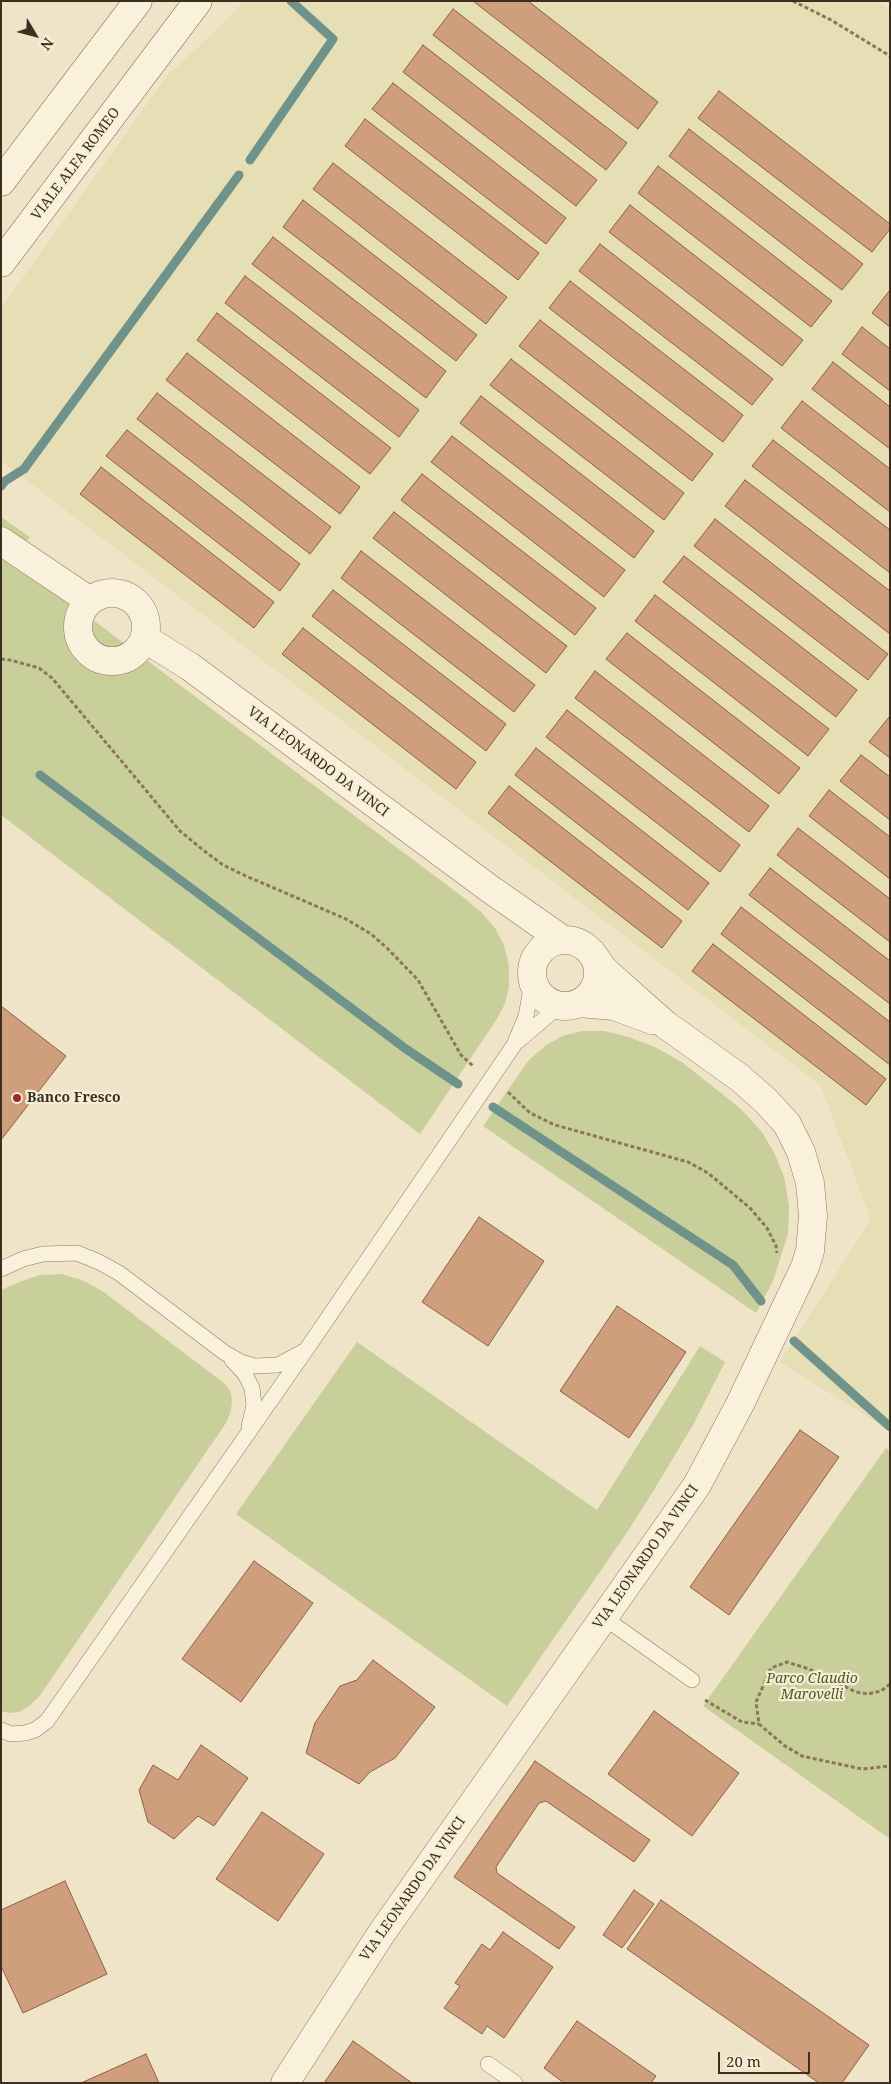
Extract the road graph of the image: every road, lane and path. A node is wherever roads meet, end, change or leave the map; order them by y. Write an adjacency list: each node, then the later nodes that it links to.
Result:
1 (138, 1): 5 (street)
2 (198, 1): 6 (street, VIALE ALFA ROMEO)
3 (793, 1): 4 (path)
4 (890, 56)
5 (1, 182)
6 (1, 263)
7 (1, 541): 8 (street)
8 (90, 601): 9 (street); 9 (street)
9 (144, 638): 11 (street, VIA LEONARDO DA VINCI)
10 (1, 659): 18 (path)
11 (490, 889): 12 (street, VIA LEONARDO DA VINCI); 14 (street, VIA LEONARDO DA VINCI)
12 (563, 940): 13 (street); 14 (street)
13 (592, 953): 15 (street); 16 (street, VIA LEONARDO DA VINCI)
14 (534, 968): 15 (street); 17 (lane)
15 (576, 1004): 16 (street, VIA LEONARDO DA VINCI); 17 (lane)
16 (666, 1024): 25 (street, VIA LEONARDO DA VINCI)
17 (514, 1045): 22 (lane)
18 (478, 1072)
19 (505, 1089): 20 (path)
20 (777, 1255)
21 (1, 1269): 23 (lane)
22 (306, 1350): 23 (lane); 24 (lane)
23 (225, 1353): 24 (lane)
24 (246, 1436): 29 (lane)
25 (603, 1617): 26 (lane); 32 (street, VIA LEONARDO DA VINCI)
26 (692, 1680): 28 (path)
27 (890, 1684): 28 (path)
28 (759, 1724): 30 (path)
29 (1, 1730)
30 (890, 1766)
31 (488, 2064): 33 (lane)
32 (290, 2081)
33 (515, 2083)

